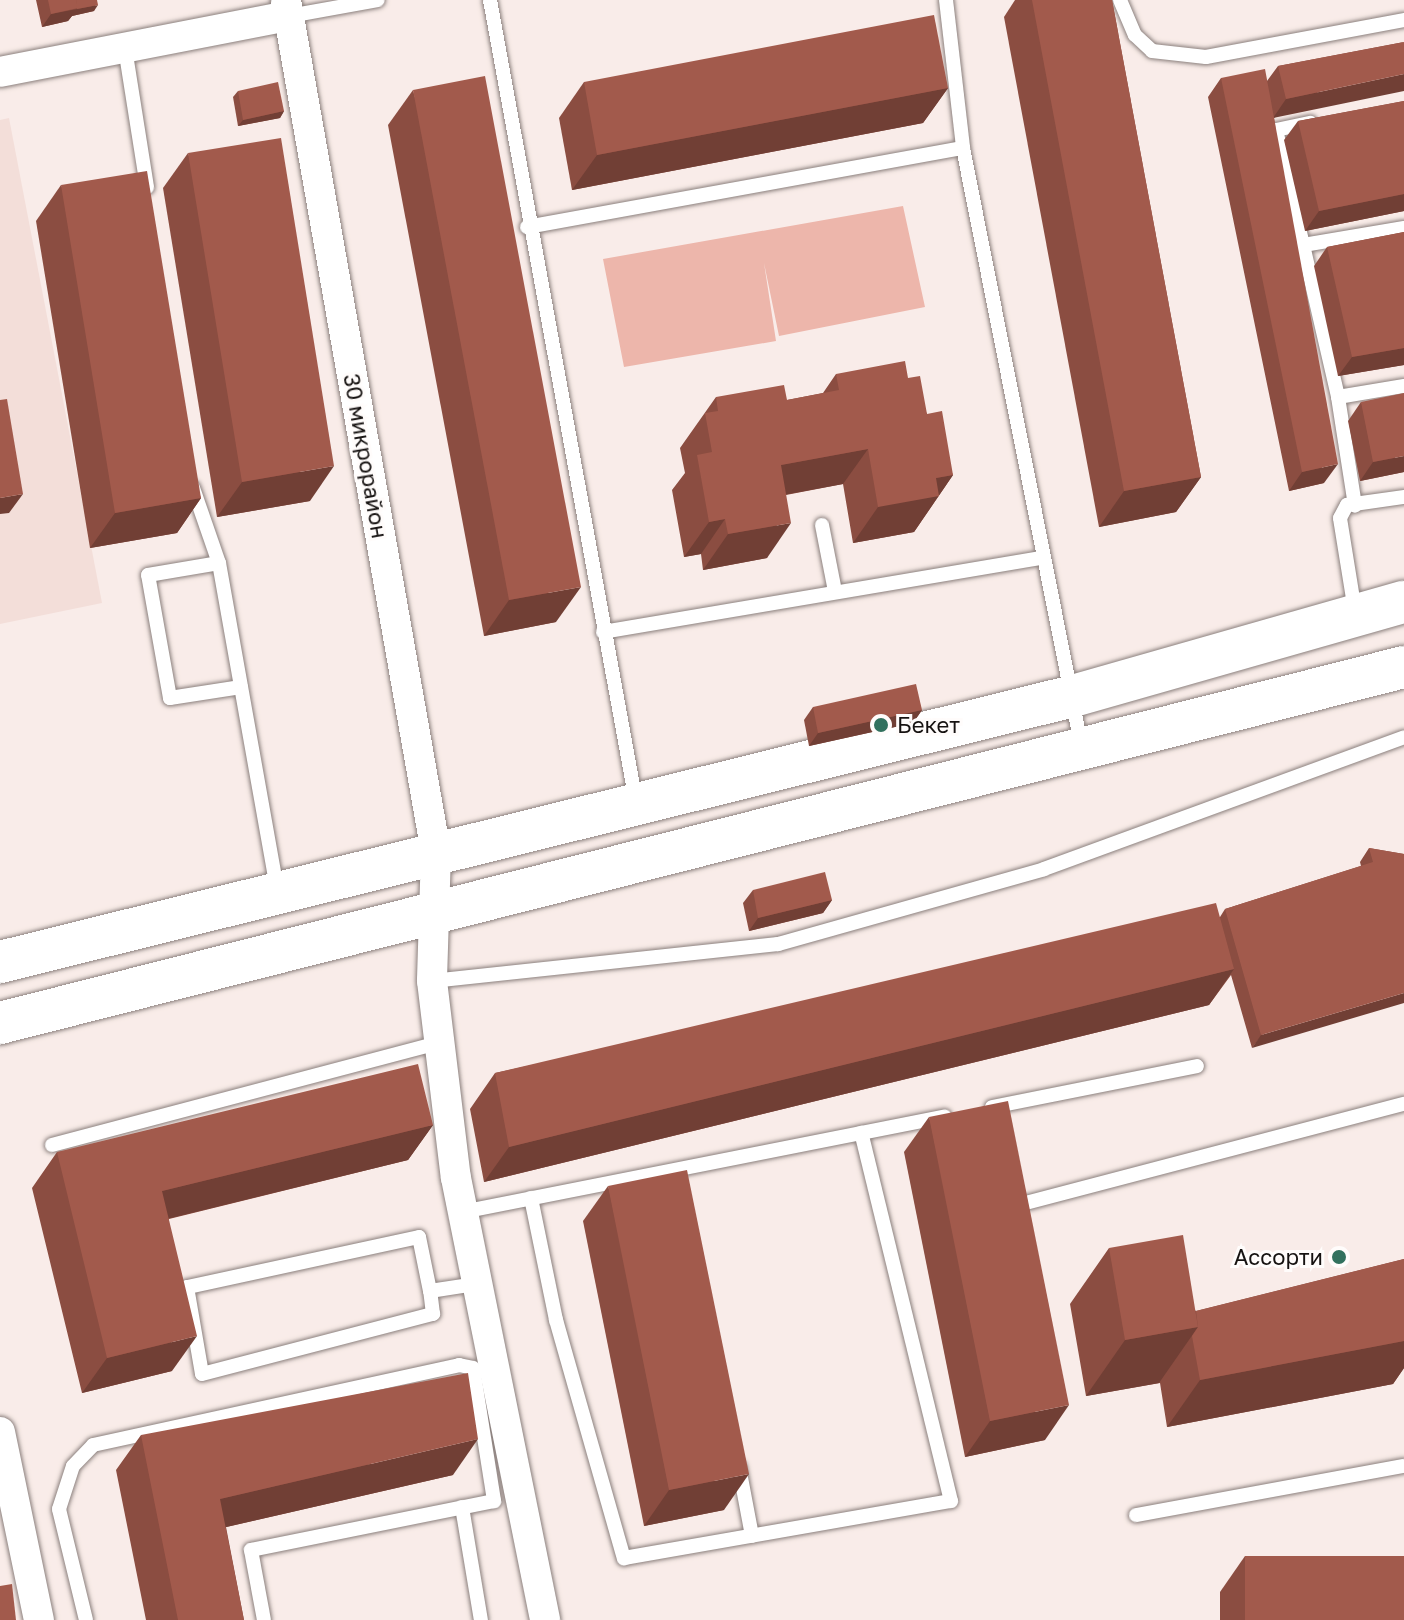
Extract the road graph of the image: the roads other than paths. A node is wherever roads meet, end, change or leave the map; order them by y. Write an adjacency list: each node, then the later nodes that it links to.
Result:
1 (378, 0): 5 (lane)
2 (490, 0): 12 (lane)
3 (946, 0): 10 (lane)
4 (1120, 0): 6 (lane)
5 (288, 8): 7 (street); 33 (street, 30 микрорайон)
6 (1404, 20)
7 (125, 48): 8 (street); 11 (lane)
8 (0, 72)
9 (1333, 119): 14 (lane)
10 (963, 148): 12 (lane); 21 (lane)
11 (149, 203)
12 (527, 227): 26 (lane)
13 (1404, 228): 14 (lane)
14 (1303, 245): 16 (lane)
15 (1404, 386): 16 (lane)
16 (1338, 397): 19 (lane)
17 (190, 468): 22 (lane)
18 (1404, 497): 19 (lane)
19 (1355, 506): 25 (lane)
20 (822, 525): 23 (lane)
21 (1039, 558): 23 (lane); 29 (lane)
22 (219, 563): 28 (lane); 28 (lane)
23 (835, 591): 26 (lane)
24 (1404, 602): 25 (main road)
25 (1356, 615): 29 (main road)
26 (603, 632): 32 (lane)
27 (1404, 667): 31 (main road)
28 (241, 687): 34 (lane)
29 (1073, 696): 31 (lane); 32 (main road)
30 (1404, 737): 37 (lane)
31 (1082, 749): 35 (main road)
32 (636, 803): 33 (main road)
33 (436, 852): 34 (main road); 35 (street, 30 микрорайон)
34 (277, 892): 36 (main road)
35 (434, 912): 37 (street, 30 микрорайон); 38 (main road)
36 (0, 962)
37 (432, 981): 39 (street, 30 микрорайон)
38 (0, 1023)
39 (438, 1043): 43 (lane); 46 (street, 30 микрорайон)
40 (1197, 1066): 42 (lane)
41 (1404, 1104): 45 (lane)
42 (861, 1133): 44 (lane); 56 (lane)
43 (52, 1145)
44 (531, 1198): 46 (lane); 56 (lane)
45 (1018, 1205)
46 (462, 1212): 47 (street, 30 микрорайон)
47 (476, 1284): 48 (lane); 53 (street, 30 микрорайон)
48 (430, 1291): 48 (lane)
49 (0, 1432): 51 (street)
50 (734, 1444): 56 (lane)
51 (4, 1466): 57 (street)
52 (1404, 1466): 55 (lane)
53 (504, 1499): 54 (lane); 58 (lane); 61 (street, 30 микрорайон)
54 (462, 1507): 59 (lane); 60 (lane)
55 (1136, 1515)
56 (752, 1536)
57 (39, 1620)
58 (86, 1620)
59 (264, 1620)
60 (481, 1620)
61 (545, 1620)

